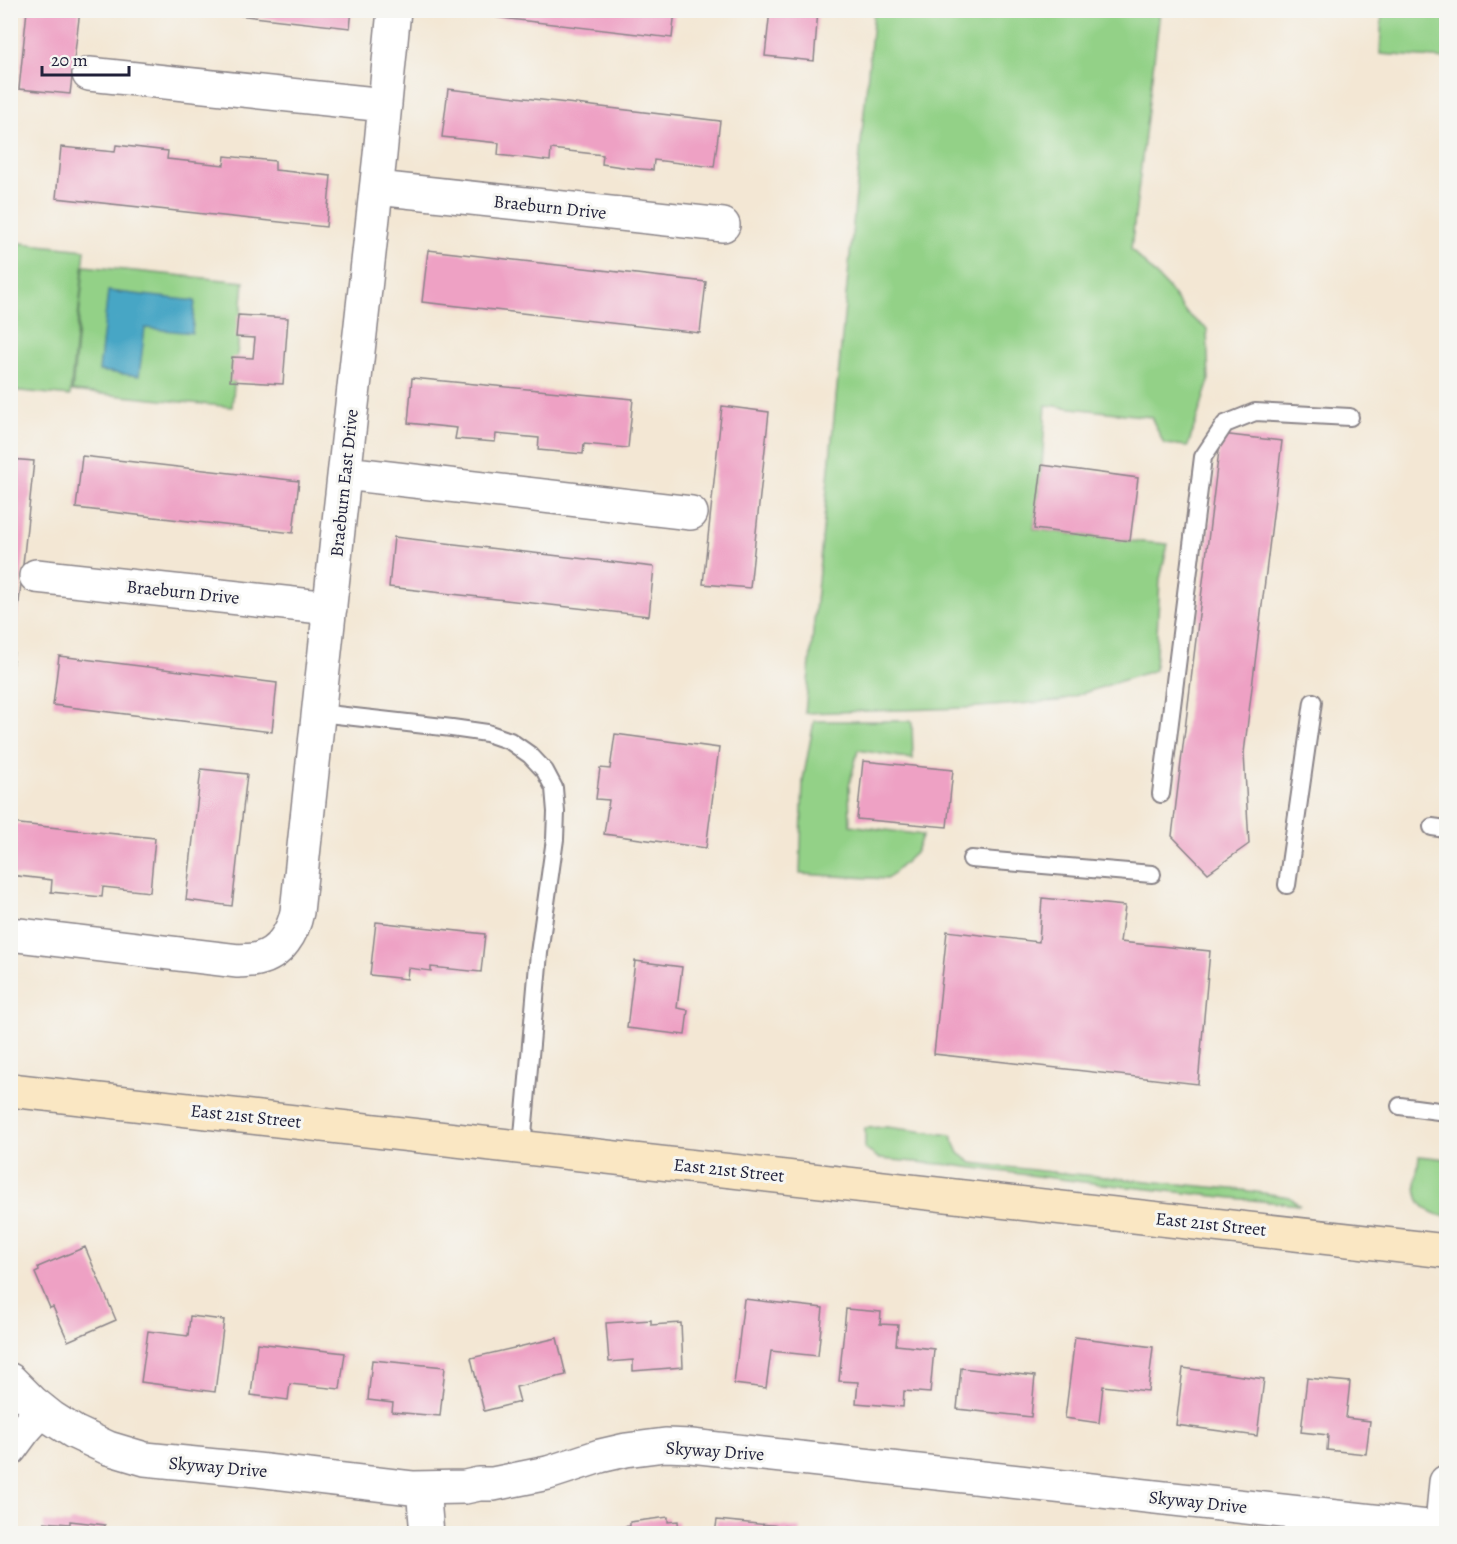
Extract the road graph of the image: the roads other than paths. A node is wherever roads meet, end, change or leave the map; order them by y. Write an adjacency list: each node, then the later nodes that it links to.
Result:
1 (394, 10): 3 (street, Braeburn East Drive)
2 (89, 74): 3 (street)
3 (385, 105): 4 (street, Braeburn East Drive)
4 (377, 188): 5 (street, Braeburn Drive); 7 (street, Braeburn East Drive)
5 (723, 225)
6 (1350, 417): 13 (lane)
7 (345, 473): 8 (street); 10 (street, Braeburn East Drive)
8 (691, 513)
9 (36, 576): 10 (street, Braeburn Drive)
10 (330, 608): 12 (street, Braeburn East Drive)
11 (1313, 702): 16 (lane)
12 (319, 713): 17 (street, Braeburn East Drive); 21 (lane)
13 (1161, 794)
14 (971, 859): 15 (lane)
15 (1152, 874)
16 (1287, 885)
17 (10, 934)
18 (10, 1090): 21 (main road, East 21st Street)
19 (1400, 1106): 20 (lane)
20 (1446, 1112)
21 (522, 1147): 22 (main road, East 21st Street)
22 (1446, 1251)
23 (10, 1380): 24 (street, Skyway Drive)
24 (42, 1410): 25 (street); 27 (street, Skyway Drive)
25 (10, 1449)
26 (1446, 1482): 28 (street)
27 (423, 1488): 28 (street, Skyway Drive); 29 (street)
28 (1443, 1531)
29 (427, 1533)

